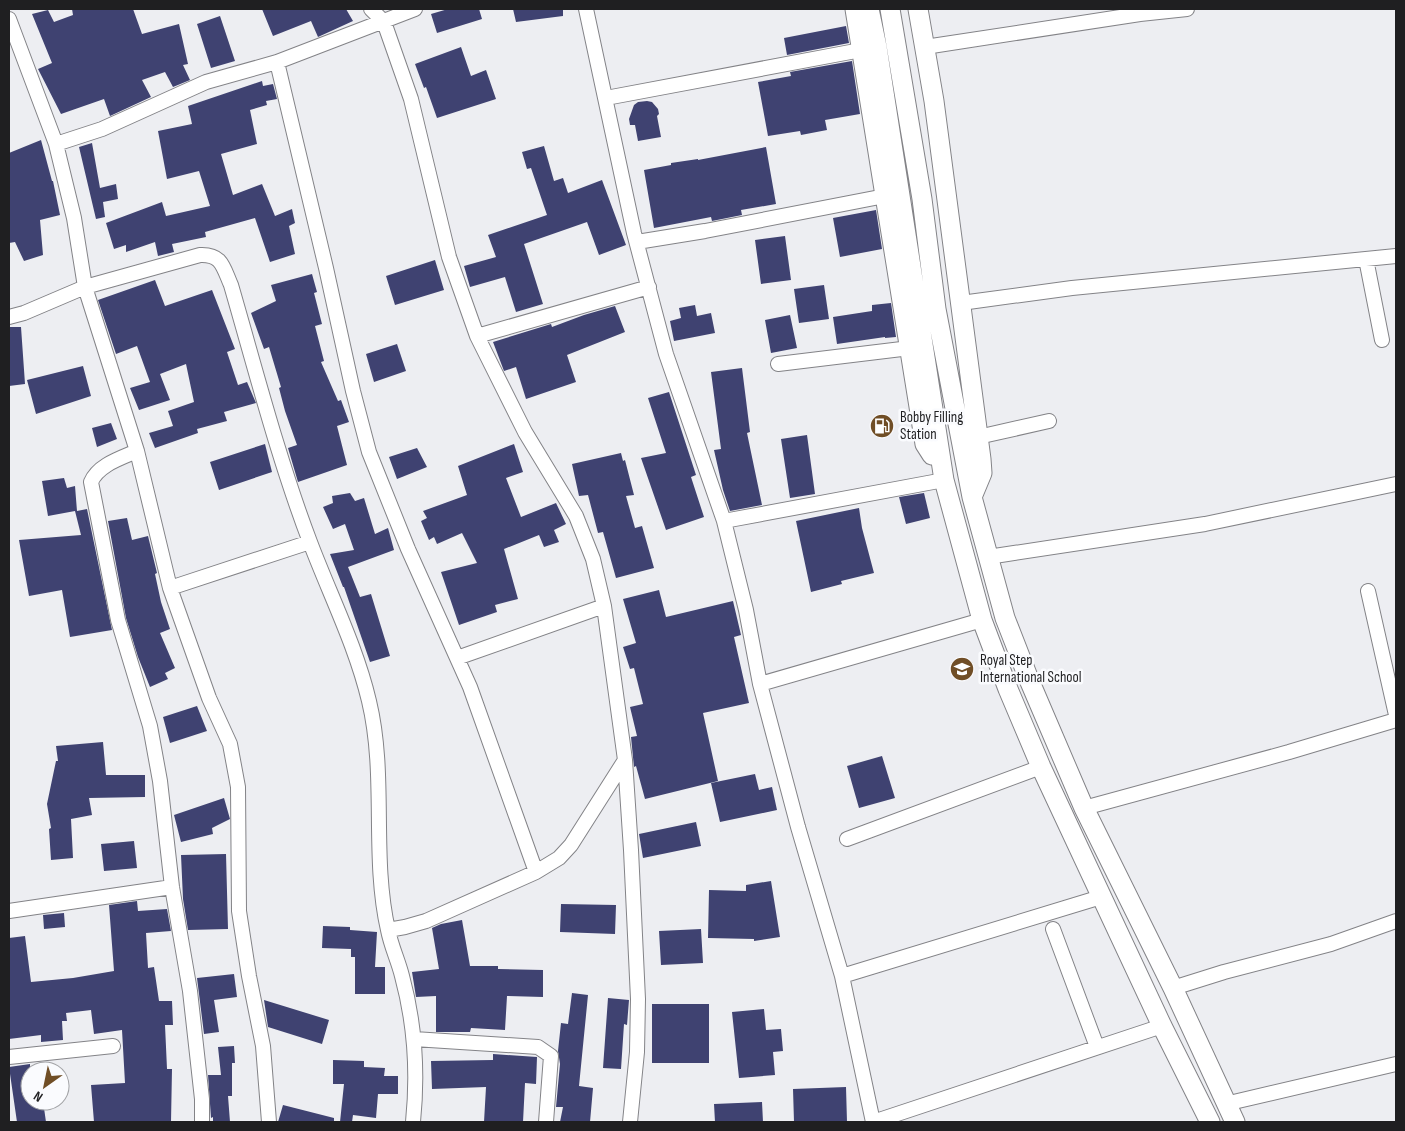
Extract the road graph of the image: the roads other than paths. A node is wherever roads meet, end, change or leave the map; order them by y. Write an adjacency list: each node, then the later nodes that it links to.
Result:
1 (371, 9): 10 (street)
2 (415, 9): 10 (street)
3 (586, 9): 14 (street)
4 (855, 9): 12 (main road)
5 (869, 9): 31 (main road)
6 (890, 9): 33 (main road)
7 (918, 9): 11 (main road)
8 (1187, 9): 11 (street)
9 (9, 19): 15 (street)
10 (384, 22): 13 (street); 24 (street)
11 (925, 46): 22 (main road)
12 (861, 50): 14 (street); 16 (main road)
13 (277, 62): 15 (street); 41 (street)
14 (606, 98): 17 (street)
15 (56, 144): 20 (street)
16 (885, 196): 17 (street); 26 (main road)
17 (637, 242): 21 (street)
18 (1396, 256): 19 (street)
19 (1366, 259): 22 (street); 25 (street)
20 (85, 287): 23 (street); 30 (street); 35 (street)
21 (649, 287): 24 (street); 34 (street)
22 (961, 303): 29 (main road)
23 (9, 317)
24 (477, 336): 39 (street)
25 (1382, 340)
26 (910, 348): 27 (street); 31 (main road)
27 (778, 364)
28 (1049, 422): 29 (street)
29 (978, 437): 33 (main road)
30 (137, 451): 37 (street); 50 (street)
31 (943, 473): 34 (street); 40 (main road)
32 (1396, 484): 36 (street)
33 (972, 496): 36 (main road)
34 (724, 521): 42 (street)
35 (310, 542): 37 (street); 55 (street)
36 (988, 557): 47 (main road)
37 (170, 588): 66 (street)
38 (1368, 591): 43 (street)
39 (604, 606): 41 (street); 45 (street)
40 (982, 620): 42 (street); 46 (main road)
41 (457, 658): 49 (street)
42 (760, 684): 56 (street)
43 (1396, 715)
44 (1396, 720): 47 (street)
45 (624, 760): 49 (street); 69 (street)
46 (1041, 767): 48 (street); 51 (main road)
47 (1084, 808): 57 (main road)
48 (846, 840)
49 (536, 872): 55 (street)
50 (172, 887): 52 (street); 65 (street)
51 (1101, 897): 56 (street); 58 (main road)
52 (9, 911)
53 (1396, 921): 57 (street)
54 (1053, 929): 61 (street)
55 (388, 930): 59 (street)
56 (842, 976): 70 (street)
57 (1173, 988): 64 (main road)
58 (1162, 1026): 61 (street); 71 (main road)
59 (414, 1039): 67 (street); 68 (street)
60 (112, 1046): 62 (street)
61 (1097, 1047): 70 (street)
62 (9, 1057)
63 (1396, 1064): 64 (street)
64 (1225, 1104): 72 (main road)
65 (202, 1122)
66 (269, 1122)
67 (413, 1122)
68 (546, 1122)
69 (630, 1122)
70 (873, 1122)
71 (1210, 1122)
72 (1235, 1122)

